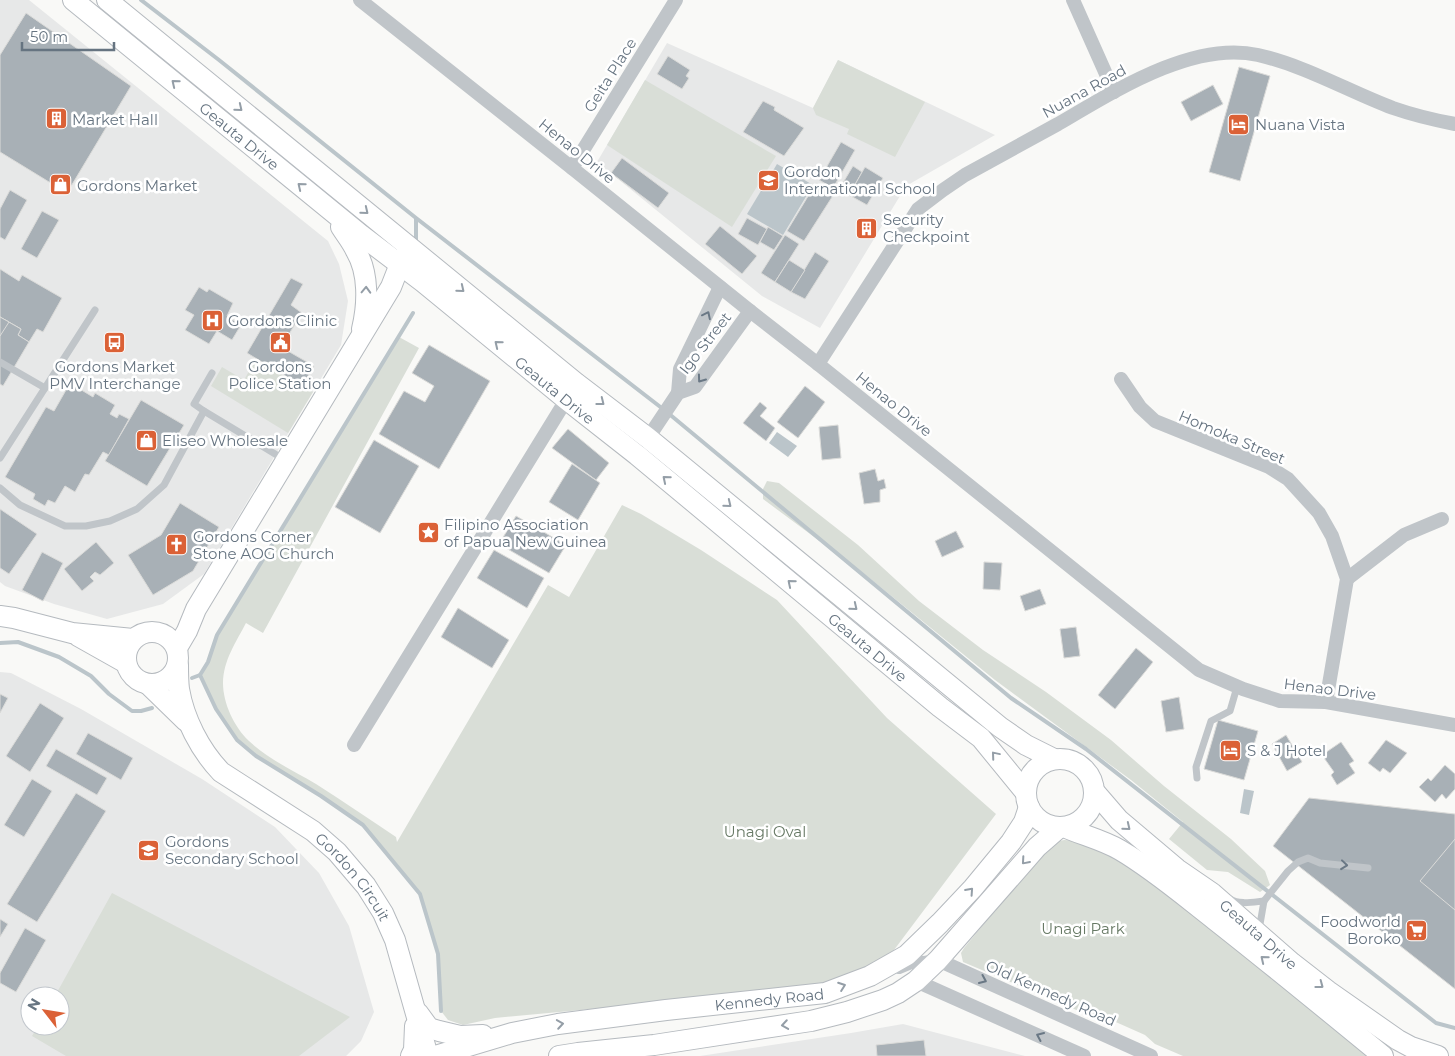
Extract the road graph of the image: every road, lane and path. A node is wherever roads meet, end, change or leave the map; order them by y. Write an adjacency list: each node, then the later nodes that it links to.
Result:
1 (73, 0): 9 (main road, Geauta Drive, one-way to 1)
2 (107, 0): 10 (main road, Geauta Drive, one-way to 10)
3 (360, 0): 8 (street, Henao Drive)
4 (676, 0): 8 (street, Geita Place)
5 (1073, 0): 6 (street)
6 (1114, 92): 7 (street, Nuana Road); 18 (street, Nuana Road)
7 (1455, 124)
8 (572, 168): 13 (street, Henao Drive)
9 (330, 210): 10 (main road, Geauta Drive); 16 (main road, one-way to 9)
10 (405, 256): 11 (main road, Geauta Drive); 12 (main road); 22 (main road, Geauta Drive, one-way to 22)
11 (423, 282): 12 (main road); 22 (main road, Geauta Drive, one-way to 11)
12 (391, 287): 16 (main road)
13 (720, 287): 15 (street, Henao Drive); 23 (street, one-way to 13)
14 (95, 310): 21 (lane)
15 (750, 311): 18 (street, Henao Drive); 23 (street, Igo Street, one-way to 23)
16 (360, 338): 27 (main road)
17 (0, 362): 21 (lane)
18 (818, 364): 39 (street, Henao Drive)
19 (212, 373): 24 (lane)
20 (1122, 379): 30 (street, Homoka Street)
21 (45, 388): 26 (lane)
22 (571, 392): 25 (main road, Geauta Drive, one-way to 25); 43 (street); 47 (main road, Geauta Drive, one-way to 22)
23 (678, 393): 25 (street, Igo Street)
24 (204, 411): 27 (lane); 28 (lane)
25 (651, 433): 44 (main road, Geauta Drive, one-way to 44)
26 (0, 458)
27 (285, 460): 31 (main road)
28 (0, 488)
29 (1442, 519): 30 (street)
30 (1347, 579): 40 (street, Homoka Street)
31 (196, 609): 34 (main road); 36 (main road)
32 (0, 616): 33 (main road)
33 (72, 632): 35 (main road); 37 (main road)
34 (156, 632): 35 (main road); 36 (main road)
35 (133, 639): 37 (main road)
36 (177, 657): 38 (main road); 41 (main road, Gordon Circuit)
37 (126, 663): 38 (main road)
38 (148, 684): 41 (main road, Gordon Circuit)
39 (1237, 687): 40 (street, Henao Drive); 45 (lane)
40 (1326, 702): 42 (street, Henao Drive)
41 (189, 724): 56 (main road, Gordon Circuit)
42 (1455, 726)
43 (354, 745)
44 (1054, 759): 46 (main road, Geauta Drive); 47 (main road)
45 (1197, 778)
46 (1094, 791): 48 (main road); 50 (main road, Geauta Drive, one-way to 50)
47 (1027, 800): 48 (main road, Geauta Drive); 54 (main road, Kennedy Road, one-way to 47)
48 (1062, 827): 53 (main road, Kennedy Road, one-way to 53); 64 (main road, Geauta Drive, one-way to 48)
49 (1368, 868): 51 (lane, one-way to 49)
50 (1177, 869): 51 (lane); 52 (main road, Geauta Drive)
51 (1264, 901): 52 (lane)
52 (1272, 946): 65 (main road, Geauta Drive, one-way to 65)
53 (938, 960): 54 (street); 55 (main road, Kennedy Road); 63 (street, Old Kennedy Road, one-way to 63)
54 (870, 976): 57 (main road, Kennedy Road, one-way to 54)
55 (916, 981): 61 (main road, Kennedy Road, one-way to 61); 62 (street, one-way to 55)
56 (416, 1011): 57 (main road); 58 (main road); 59 (main road, Gordon Circuit)
57 (512, 1033): 60 (main road, Kennedy Road)
58 (411, 1056)
59 (428, 1056)
60 (435, 1056)
61 (559, 1056)
62 (1084, 1056)
63 (1150, 1056)
64 (1383, 1056)
65 (1438, 1056)

